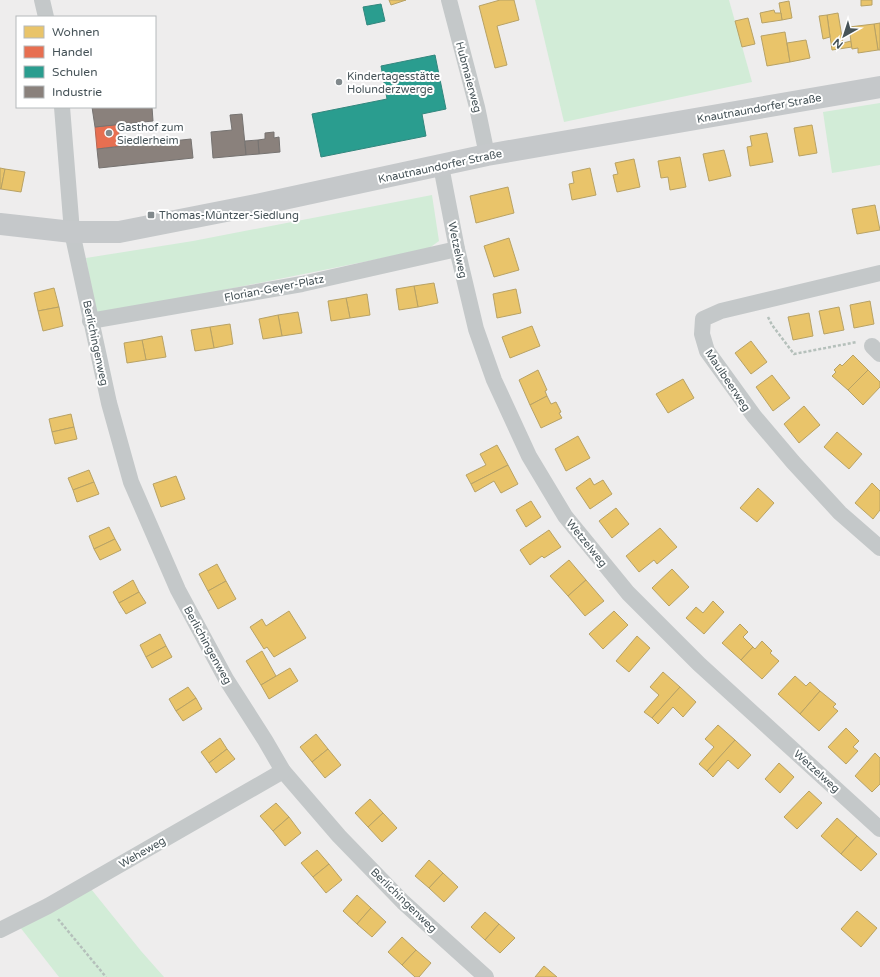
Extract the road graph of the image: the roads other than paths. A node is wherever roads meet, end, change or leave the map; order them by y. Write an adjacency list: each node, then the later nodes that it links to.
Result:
1 (42, 0): 3 (street)
2 (449, 0): 6 (street, Hubmaierweg)
3 (46, 16)
4 (880, 87): 6 (main road, Knautnaundorfer Straße)
5 (62, 108): 9 (street, Berlichingenweg)
6 (487, 155): 7 (main road, Knautnaundorfer Straße)
7 (441, 166): 9 (main road, Knautnaundorfer Straße); 10 (street, Wetzelweg)
8 (0, 224): 9 (main road, Knautnaundorfer Straße)
9 (72, 232): 12 (street, Berlichingenweg)
10 (457, 249): 12 (street, Florian-Geyer-Platz); 15 (street, Wetzelweg)
11 (880, 273): 13 (street, Maulbeerweg)
12 (90, 321): 14 (street, Berlichingenweg)
13 (880, 548)
14 (283, 770): 16 (street, Weheweg); 17 (street, Berlichingenweg)
15 (880, 829)
16 (0, 930)
17 (486, 977)

